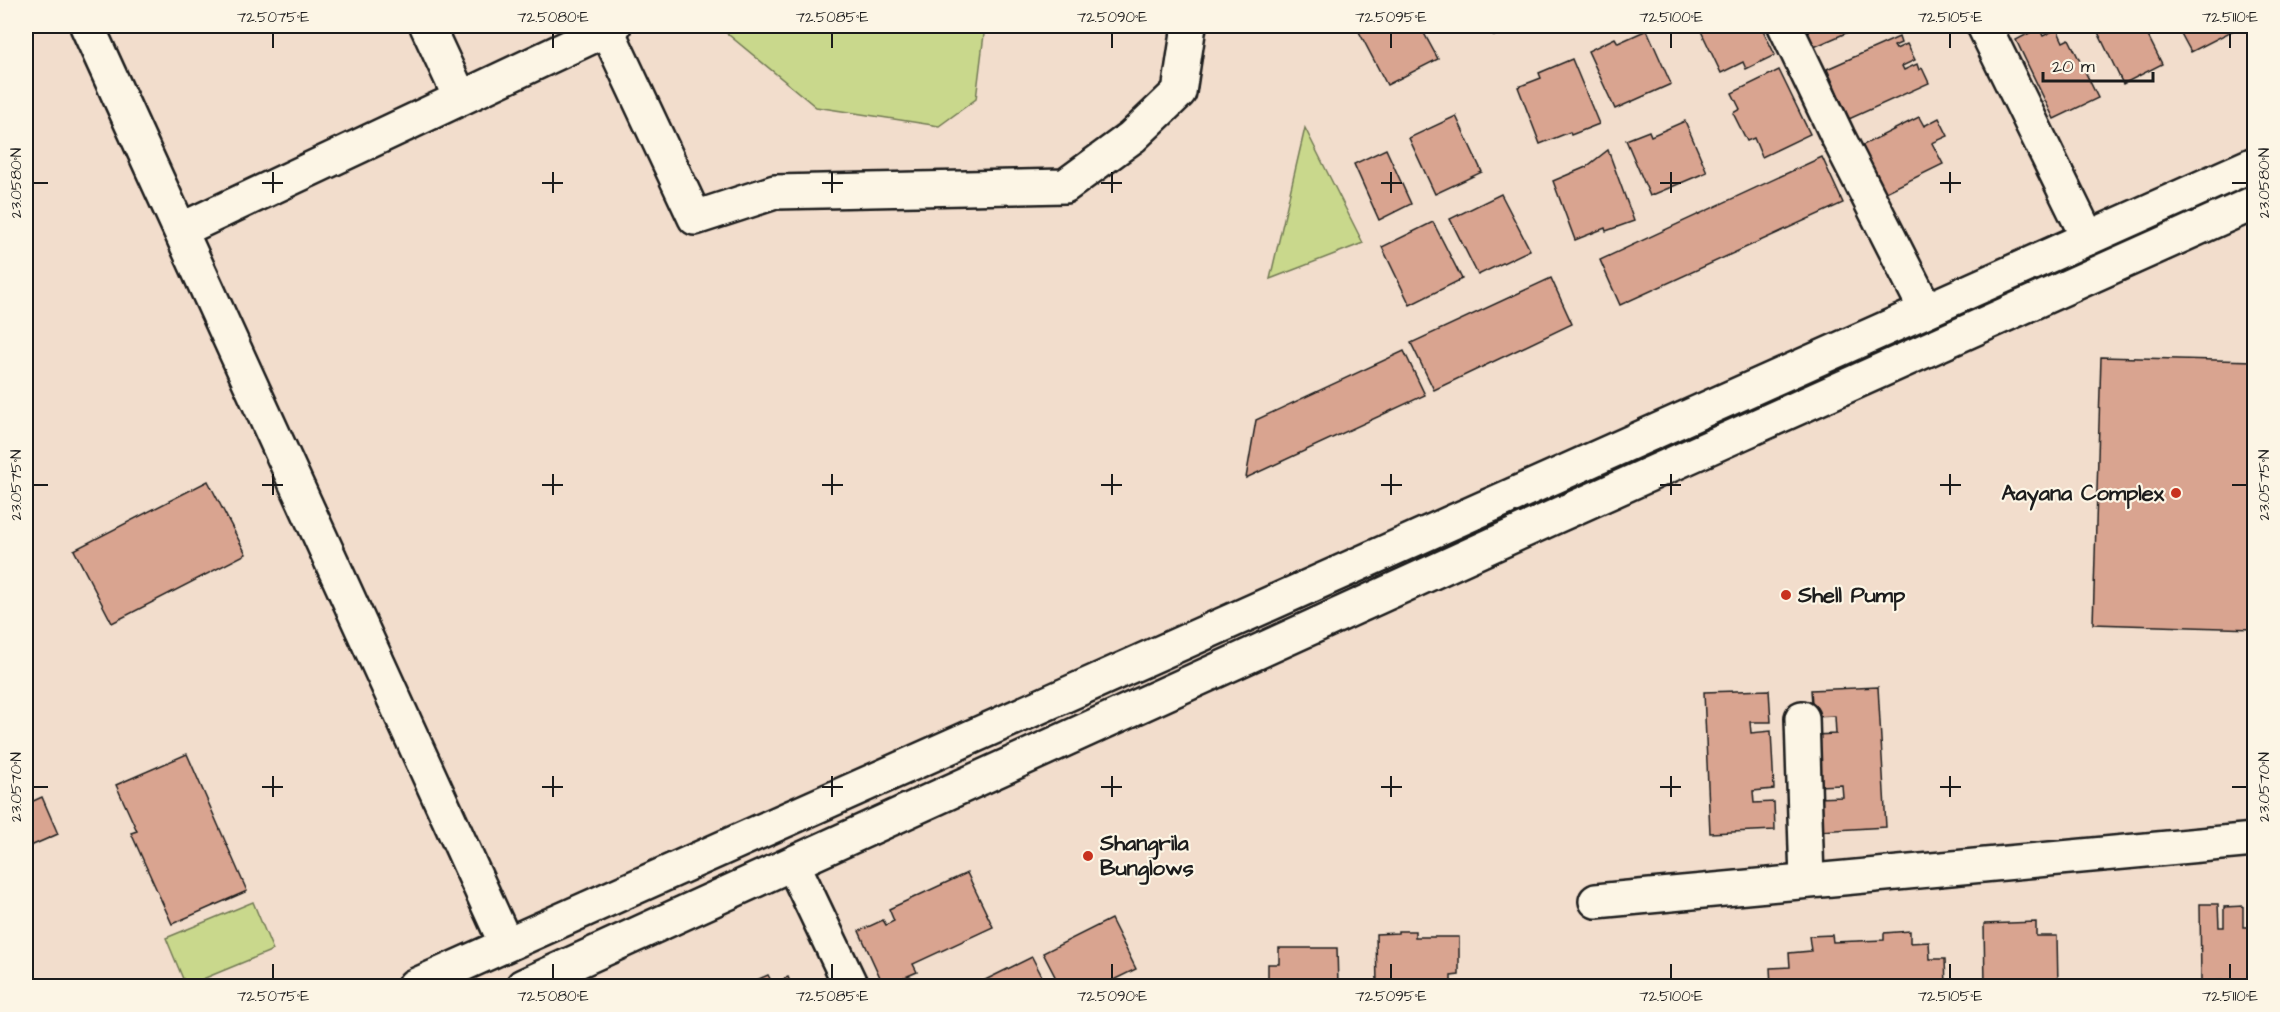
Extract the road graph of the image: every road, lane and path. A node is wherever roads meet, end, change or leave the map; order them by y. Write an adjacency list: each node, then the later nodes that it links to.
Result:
1 (87, 26): 10 (main road)
2 (427, 26): 7 (main road)
3 (1189, 26): 6 (main road)
4 (1785, 26): 12 (main road)
5 (1984, 26): 11 (main road)
6 (608, 27): 7 (main road)
7 (460, 97): 10 (main road)
8 (2254, 164): 11 (main road)
9 (2254, 203): 15 (main road)
10 (181, 230): 18 (main road)
11 (2088, 238): 12 (main road)
12 (1926, 310): 18 (main road)
13 (1802, 718): 16 (main road)
14 (2254, 840): 16 (main road)
15 (793, 864): 20 (main road); 21 (main road)
16 (1807, 881): 17 (main road)
17 (1596, 901)
18 (506, 944): 19 (main road)
19 (414, 987)
20 (523, 987)
21 (851, 987)

